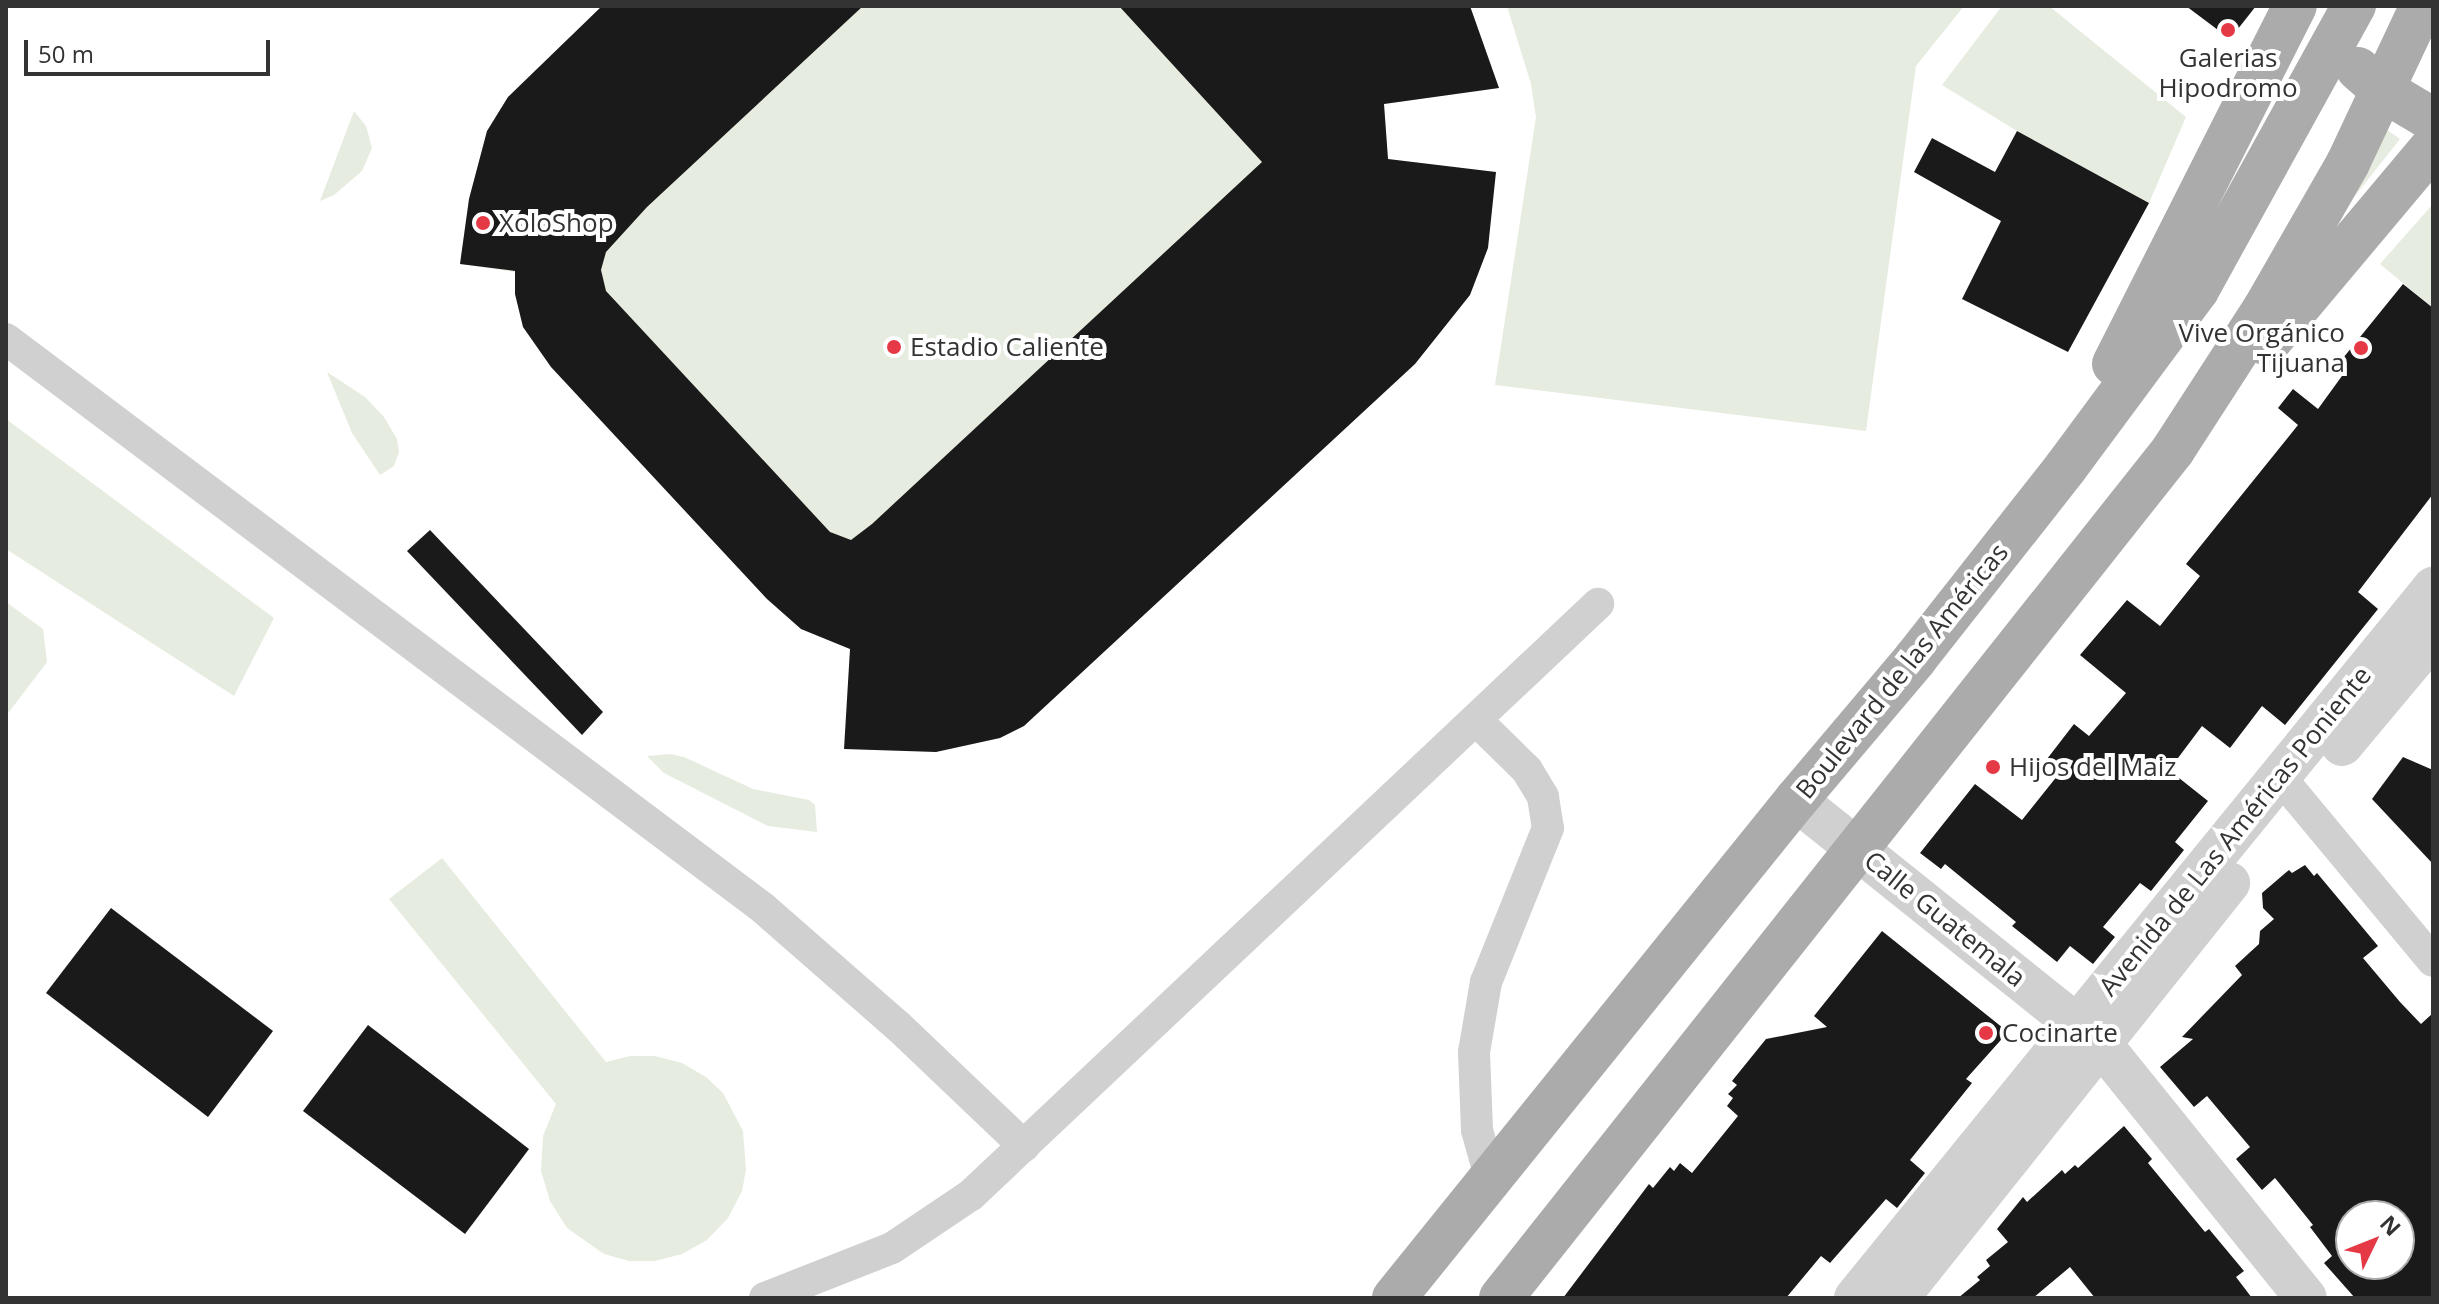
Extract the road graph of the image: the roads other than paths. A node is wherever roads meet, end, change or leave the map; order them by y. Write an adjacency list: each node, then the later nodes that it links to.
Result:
1 (2354, 6): 4 (main road, Boulevard de las Américas)
2 (2422, 6): 5 (main road)
3 (2293, 11): 4 (main road); 10 (main road)
4 (2331, 48): 5 (main road); 10 (main road, Boulevard de las Américas)
5 (2381, 89): 6 (main road); 9 (main road)
6 (2433, 116)
7 (2433, 146): 9 (main road)
8 (6, 339): 21 (street)
9 (2173, 450): 18 (main road)
10 (2041, 499): 17 (main road, Boulevard de las Américas)
11 (2433, 588): 16 (street, Avenida de Las Américas Poniente)
12 (1598, 604): 15 (street)
13 (2433, 636): 14 (street, Avenida de Las Américas Poniente)
14 (2416, 675): 16 (street, Avenida de Las Américas Poniente)
15 (1477, 721): 21 (street); 22 (street)
16 (2289, 787): 19 (street); 20 (street, Avenida de Las Américas Poniente)
17 (1796, 800): 18 (street, Calle Guatemala); 22 (main road, Boulevard de las Américas)
18 (1857, 849): 20 (street, Calle Guatemala); 26 (main road)
19 (2433, 961)
20 (2088, 1035): 24 (street, Avenida de Las Américas Poniente); 27 (street, Calle Guatemala)
21 (1024, 1146): 25 (street)
22 (1490, 1177): 23 (main road, Boulevard de las Américas)
23 (1395, 1290)
24 (1888, 1291)
25 (765, 1298)
26 (1501, 1298)
27 (2306, 1298)

